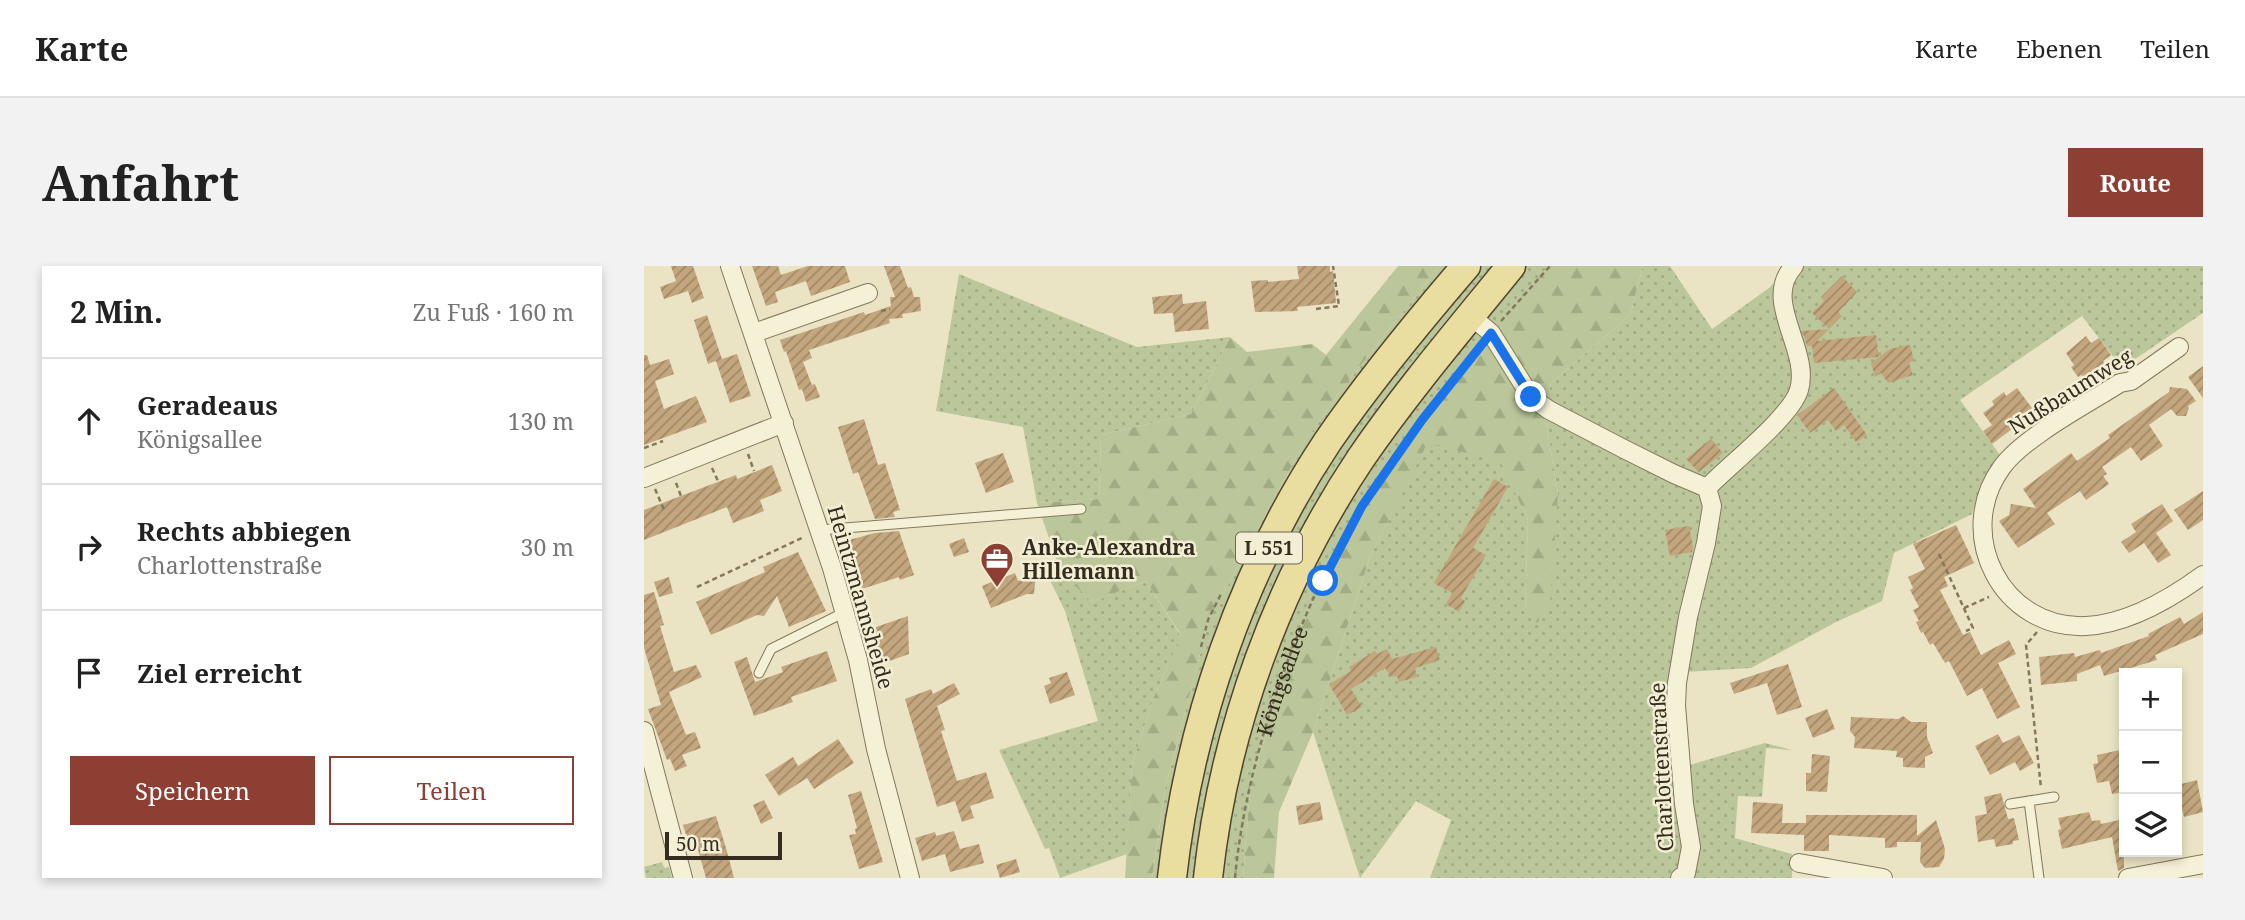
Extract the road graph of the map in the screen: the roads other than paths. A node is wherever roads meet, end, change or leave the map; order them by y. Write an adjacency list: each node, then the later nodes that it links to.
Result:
1 (730, 266): 7 (street, Heintzmannsheide)
2 (1466, 266): 25 (main road, L 551)
3 (1511, 266): 6 (main road, Königsallee / L 551)
4 (1794, 266): 11 (street)
5 (868, 293): 7 (street)
6 (1481, 324): 11 (street); 26 (main road, Königsallee / L 551)
7 (754, 333): 9 (street, Heintzmannsheide)
8 (2179, 347): 14 (street, Nußbaumweg)
9 (784, 423): 10 (street); 13 (street, Heintzmannsheide)
10 (647, 477)
11 (1707, 488): 27 (street, Charlottenstraße)
12 (1081, 509): 13 (lane)
13 (820, 530): 15 (street, Heintzmannsheide)
14 (2203, 575)
15 (845, 612): 16 (lane); 24 (street, Heintzmannsheide)
16 (759, 673)
17 (644, 731): 23 (street)
18 (2054, 797): 19 (lane)
19 (2029, 801): 20 (lane); 29 (lane)
20 (2010, 804)
21 (1799, 863): 28 (street)
22 (2203, 864): 30 (street)
23 (682, 878)
24 (911, 878)
25 (1172, 878)
26 (1208, 878)
27 (1680, 878)
28 (1884, 878)
29 (2039, 878)
30 (2128, 878)

